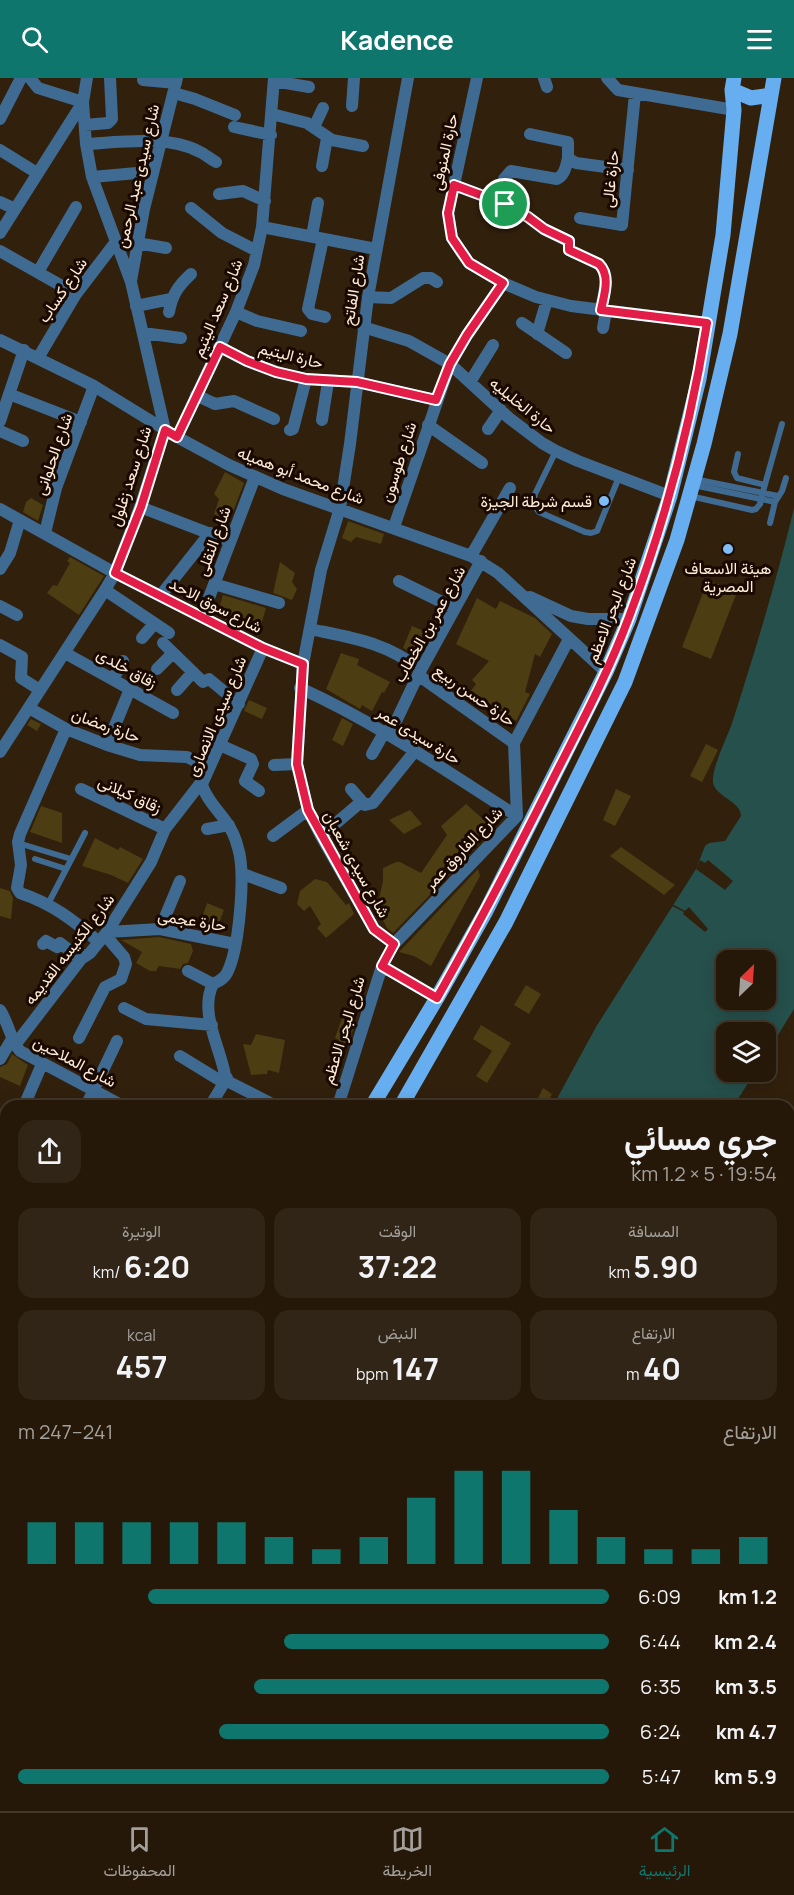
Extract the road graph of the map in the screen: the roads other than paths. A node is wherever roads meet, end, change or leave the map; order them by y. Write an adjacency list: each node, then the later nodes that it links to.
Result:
1 (21, 78): 22 (street)
2 (87, 78): 17 (street, شارع سعد زغلول)
3 (110, 78): 23 (street)
4 (354, 78): 18 (street)
5 (408, 78): 55 (street, شارع الفاتح)
6 (477, 78): 39 (street, حارة المنوفى)
7 (607, 78): 15 (street)
8 (774, 78): 16 (main road)
9 (32, 80): 17 (street)
10 (143, 80): 13 (street)
11 (274, 80): 14 (street); 21 (street, شارع سعد اليتيم)
12 (733, 84): 16 (main road); 20 (main road, شارع البحر الاعظم)
13 (175, 85): 26 (street); 28 (street, شارع سيدى عبد الرحمن)
14 (309, 87)
15 (635, 94): 20 (street); 35 (street, حارة غالى)
16 (771, 95): 115 (main road)
17 (83, 102): 23 (street, شارع سعد زغلول); 36 (street)
18 (352, 106)
19 (323, 108): 24 (street)
20 (734, 110): 73 (main road, شارع البحر الاعظم)
21 (272, 114): 24 (street); 26 (street, شارع سعد اليتيم)
22 (0, 118)
23 (85, 125): 29 (street, شارع سعد زغلول)
24 (314, 127): 27 (street)
25 (530, 134): 32 (street)
26 (271, 135): 41 (street, شارع سعد اليتيم)
27 (327, 138): 30 (street); 34 (street)
28 (161, 142): 29 (street); 33 (street); 53 (street, شارع سيدى عبد الرحمن)
29 (86, 144): 38 (street, شارع سعد زغلول)
30 (363, 146)
31 (0, 150): 36 (street)
32 (568, 158): 35 (street); 42 (street)
33 (216, 162)
34 (322, 166)
35 (628, 170): 48 (street, حارة غالى)
36 (38, 173): 47 (street)
37 (137, 173): 38 (street)
38 (92, 177): 52 (street, شارع سعد زغلول)
39 (454, 185): 42 (street); 62 (street, حارة المنوفى)
40 (219, 194): 41 (street)
41 (265, 201): 49 (street, شارع سعد اليتيم)
42 (497, 201): 68 (street)
43 (0, 202): 47 (street)
44 (318, 203): 51 (street)
45 (76, 207): 58 (street)
46 (191, 208): 57 (street)
47 (15, 209): 50 (street)
48 (580, 218)
49 (262, 227): 51 (street); 57 (street, شارع سعد اليتيم)
50 (0, 232)
51 (317, 237): 55 (street); 71 (street)
52 (115, 243): 60 (street, شارع سعد زغلول); 63 (street, شارع كساب)
53 (137, 243): 54 (street); 60 (street, شارع سيدى عبد الرحمن)
54 (166, 248)
55 (376, 249): 64 (street, شارع الفاتح)
56 (0, 251): 58 (street)
57 (257, 251): 70 (street, شارع سعد اليتيم)
58 (38, 272): 63 (street)
59 (191, 274): 65 (street)
60 (131, 282): 67 (street, شارع سعد زغلول)
61 (437, 282): 64 (street)
62 (503, 283): 66 (street); 86 (street, شارع طوسون)
63 (76, 294): 85 (street, شارع كساب)
64 (368, 297): 74 (street, شارع الفاتح)
65 (171, 299): 67 (street); 69 (street)
66 (547, 300): 68 (street); 78 (street)
67 (136, 306): 77 (street, شارع سعد زغلول)
68 (604, 311): 73 (street); 75 (street)
69 (169, 312)
70 (236, 312): 76 (street); 82 (street, شارع سعد اليتيم)
71 (325, 317)
72 (522, 323): 78 (street)
73 (707, 323): 117 (main road, شارع البحر الاعظم)
74 (363, 327): 86 (street, حارة الخليليه); 89 (street, شارع الفاتح)
75 (603, 328)
76 (301, 331)
77 (142, 333): 79 (street); 103 (street, شارع سعد زغلول)
78 (537, 334): 84 (street)
79 (181, 338)
80 (0, 340): 83 (street, شارع محمد أبو هميله)
81 (493, 345): 90 (street)
82 (220, 347): 87 (street, حارة اليتيم); 93 (street, شارع سعد اليتيم)
83 (24, 351): 85 (street, شارع محمد أبو هميله); 92 (street)
84 (566, 352)
85 (38, 358): 91 (street, شارع محمد أبو هميله)
86 (450, 364): 90 (street, حارة الخليليه); 94 (street, شارع طوسون)
87 (306, 379): 88 (street, حارة اليتيم); 104 (street)
88 (328, 382): 89 (street, حارة اليتيم); 97 (street)
89 (357, 382): 94 (street, حارة اليتيم); 120 (street, شارع الفاتح)
90 (470, 382): 95 (street, حارة الخليليه)
91 (94, 386): 99 (street, شارع الحلوانى); 103 (street, شارع محمد أبو هميله)
92 (9, 394): 98 (street); 99 (street)
93 (196, 395): 96 (street); 106 (street, شارع سعد اليتيم)
94 (436, 400): 101 (street, شارع طوسون)
95 (501, 410): 102 (street); 108 (street, حارة الخليليه)
96 (274, 419)
97 (322, 420)
98 (0, 421)
99 (81, 422): 125 (street, شارع الحلوانى)
100 (782, 424): 114 (lane)
101 (428, 425): 110 (street); 124 (street, شارع طوسون)
102 (488, 429)
103 (165, 430): 106 (street, شارع محمد أبو هميله); 119 (street, شارع سعد زغلول)
104 (290, 430)
105 (0, 431): 107 (street)
106 (177, 437): 111 (street, شارع محمد أبو هميله)
107 (23, 441)
108 (556, 451): 112 (street, حارة الخليليه); 112 (lane)
109 (738, 454): 114 (lane)
110 (482, 463)
111 (255, 477): 120 (street, شارع محمد أبو هميله); 127 (street, شارع النقلى)
112 (619, 477): 117 (street, حارة الخليليه)
113 (786, 477): 118 (lane)
114 (765, 486): 115 (lane, bridge)
115 (692, 487): 118 (lane); 224 (main road)
116 (510, 488): 128 (street)
117 (670, 496): 141 (main road, شارع البحر الاعظم)
118 (777, 499): 123 (lane)
119 (141, 507): 126 (street); 130 (street, شارع سعد زغلول)
120 (340, 508): 124 (street, شارع محمد أبو هميله); 143 (street, شارع سيدى شعبان)
121 (0, 509): 122 (street, شارع سوق الاحد)
122 (20, 520): 125 (street, شارع سوق الاحد); 129 (street)
123 (770, 523)
124 (394, 527): 128 (street, شارع محمد أبو هميله)
125 (45, 533): 130 (street, شارع سوق الاحد)
126 (210, 533): 127 (street); 135 (street)
127 (229, 540): 132 (street, شارع النقلى)
128 (476, 558): 134 (street, شارع محمد أبو هميله); 138 (street, شارع عمر بن الخطاب)
129 (0, 569)
130 (115, 573): 133 (street, شارع سعد زغلول); 135 (street, شارع سوق الاحد)
131 (399, 581): 138 (street)
132 (214, 584): 136 (street); 140 (street, شارع النقلى)
133 (105, 590): 142 (street); 148 (street, شارع سعد زغلول)
134 (518, 591): 141 (street, شارع محمد أبو هميله); 145 (street, شارع محمد أبو هميله)
135 (160, 595): 140 (street, شارع سوق الاحد)
136 (279, 603)
137 (0, 606): 139 (street)
138 (454, 608): 154 (street, شارع عمر بن الخطاب)
139 (17, 615)
140 (202, 616): 147 (street, شارع سوق الاحد)
141 (629, 619): 155 (main road, شارع البحر الاعظم)
142 (154, 624): 144 (street); 149 (street)
143 (310, 628): 151 (street, شارع سيدى شعبان); 154 (street, حارة حسن ربيع)
144 (142, 638)
145 (569, 639): 155 (street, شارع محمد أبو هميله); 166 (street)
146 (1, 648): 159 (street)
147 (263, 648): 151 (street, شارع سوق الاحد); 161 (street, شارع سيدى الانصارى)
148 (65, 653): 156 (street, زقاق خلدى); 159 (street, شارع سعد زغلول)
149 (173, 653): 152 (street); 153 (street)
150 (123, 661): 156 (street)
151 (303, 664): 158 (street, شارع سيدى شعبان)
152 (157, 669)
153 (193, 672): 160 (street); 161 (street)
154 (419, 672): 165 (street, شارع عمر بن الخطاب); 166 (street, حارة حسن ربيع)
155 (606, 672): 205 (main road, شارع البحر الاعظم)
156 (113, 679): 157 (street, زقاق خلدى)
157 (129, 688): 163 (street, زقاق خلدى); 167 (street)
158 (300, 688): 165 (street, حارة سيدى عمر); 172 (street, شارع سيدى شعبان)
159 (40, 690): 162 (street, شارع سعد زغلول)
160 (177, 690)
161 (239, 704): 168 (street, شارع سيدى الانصارى)
162 (29, 708): 164 (street, حارة رمضان); 170 (street, شارع سعد زغلول)
163 (173, 712)
164 (66, 729): 167 (street, حارة رمضان); 188 (street)
165 (387, 733): 169 (street, حارة سيدى عمر); 171 (street, شارع عمر بن الخطاب)
166 (514, 742): 181 (street, شارع الفاروق عمر)
167 (107, 745): 174 (street, حارة رمضان)
168 (220, 745): 174 (street, شارع سيدى الانصارى); 178 (street)
169 (415, 751): 179 (street); 181 (street, حارة سيدى عمر)
170 (0, 752)
171 (372, 754)
172 (297, 764): 173 (street); 180 (street, شارع سيدى شعبان)
173 (274, 765)
174 (209, 768): 175 (street, شارع سيدى الانصارى)
175 (203, 780): 182 (street, شارع سيدى الانصارى); 183 (street, شارع الكنيسه القديمه)
176 (81, 789): 183 (street, زقاق كيلانى)
177 (351, 789): 179 (street)
178 (259, 791)
179 (361, 802): 187 (street)
180 (308, 810): 186 (street); 187 (street, شارع سيدى شعبان)
181 (517, 816): 200 (street, شارع الفاروق عمر)
182 (229, 825): 184 (street); 192 (street, شارع سيدى الانصارى)
183 (165, 829): 197 (street, شارع الكنيسه القديمه)
184 (207, 829)
185 (86, 833): 190 (lane)
186 (273, 836)
187 (321, 836): 200 (street, شارع سيدى شعبان)
188 (18, 842): 190 (lane); 195 (street)
189 (35, 859): 191 (lane)
190 (71, 859): 191 (lane)
191 (66, 869): 195 (lane)
192 (243, 874): 194 (street); 199 (street, شارع سيدى الانصارى)
193 (180, 880): 196 (street)
194 (281, 888)
195 (48, 904): 197 (street)
196 (160, 929): 197 (street, حارة عجمى); 199 (street, حارة عجمى)
197 (104, 936): 201 (street, شارع الكنيسه القديمه); 210 (street)
198 (43, 944): 201 (street)
199 (235, 944): 204 (street, شارع سيدى الانصارى)
200 (394, 944): 202 (street, شارع الفاروق عمر)
201 (81, 959): 209 (street, شارع الكنيسه القديمه)
202 (382, 966): 205 (street); 222 (street, شارع البحر الاعظم)
203 (188, 971): 204 (street)
204 (213, 984): 208 (street)
205 (437, 998): 223 (main road, شارع البحر الاعظم)
206 (124, 1008): 208 (street)
207 (0, 1010): 209 (street, شارع الملاحين)
208 (212, 1025): 215 (street)
209 (9, 1038): 213 (street, شارع الكنيسه القديمه); 214 (street, شارع الملاحين)
210 (79, 1038)
211 (117, 1041): 216 (street)
212 (180, 1056): 215 (street)
213 (0, 1059)
214 (42, 1064): 216 (street, شارع الملاحين); 217 (street)
215 (225, 1081): 220 (street); 221 (street)
216 (93, 1089): 218 (street); 219 (street, شارع الملاحين)
217 (27, 1100)
218 (88, 1100)
219 (112, 1100)
220 (214, 1100)
221 (264, 1100)
222 (340, 1100)
223 (376, 1100)
224 (405, 1100)

